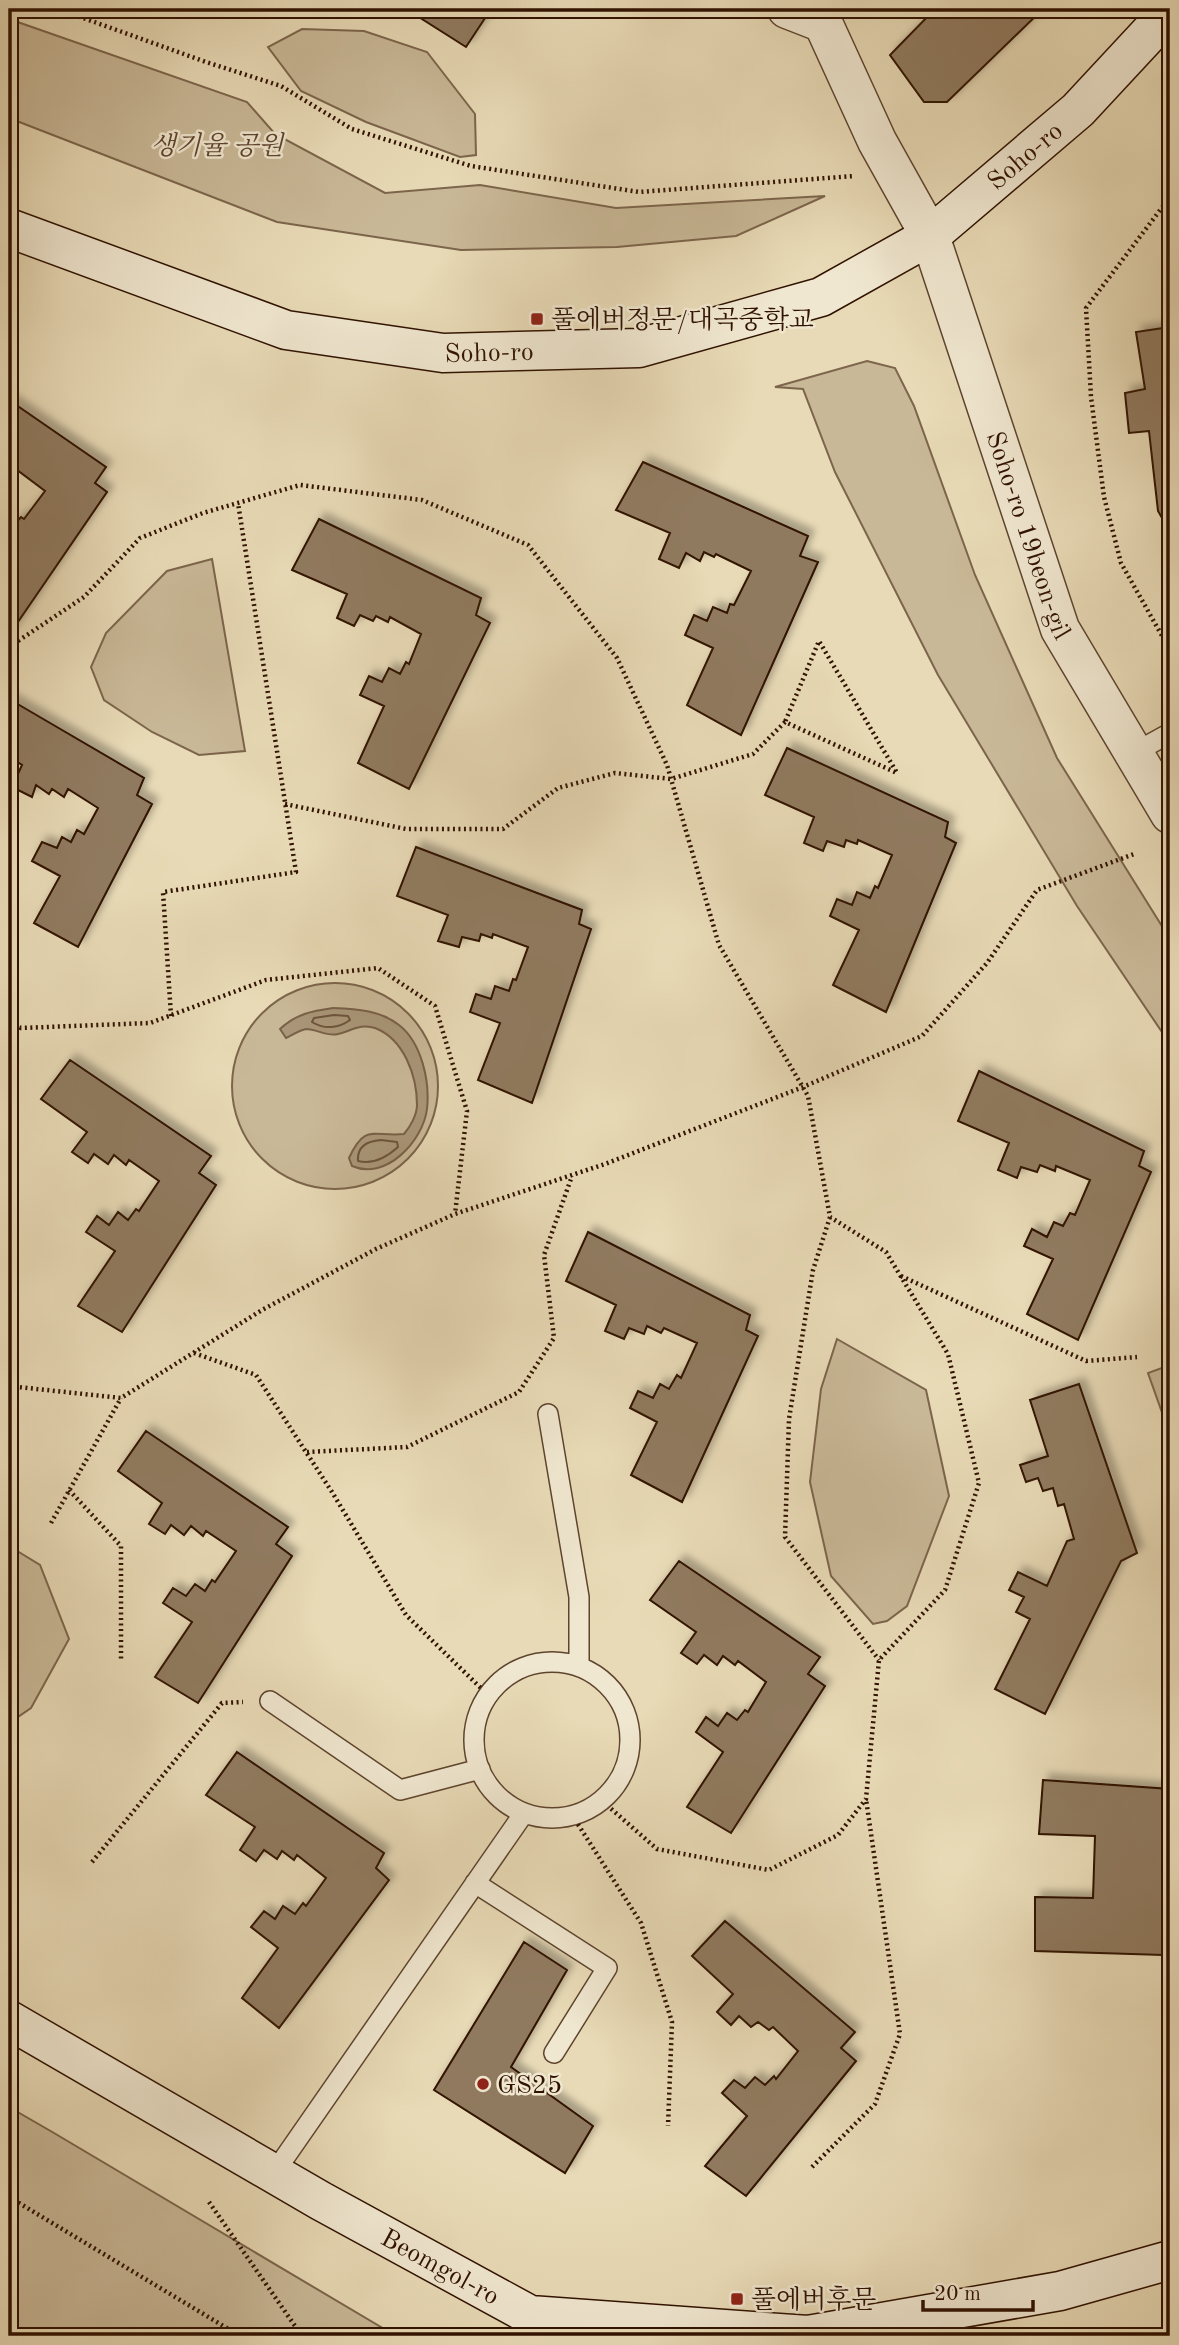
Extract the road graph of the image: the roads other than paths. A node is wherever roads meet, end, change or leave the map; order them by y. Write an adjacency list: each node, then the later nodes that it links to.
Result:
1 (787, 9): 3 (street)
2 (1170, 11): 5 (street, Soho-ro)
3 (832, 16): 5 (street, Soho-ro 19beon-gil)
4 (9, 228): 5 (street, Soho-ro)
5 (930, 236): 7 (street, Soho-ro 19beon-gil)
6 (1170, 733): 7 (lane)
7 (1157, 781)
8 (548, 1414): 9 (lane)
9 (579, 1666): 11 (lane); 12 (lane)
10 (270, 1701): 11 (lane)
11 (480, 1769): 12 (lane)
12 (524, 1813): 13 (lane)
13 (475, 1883): 15 (lane); 16 (lane)
14 (9, 2020): 16 (street, Beomgol-ro)
15 (554, 2053)
16 (274, 2173): 17 (street, Beomgol-ro)
17 (1170, 2260)

